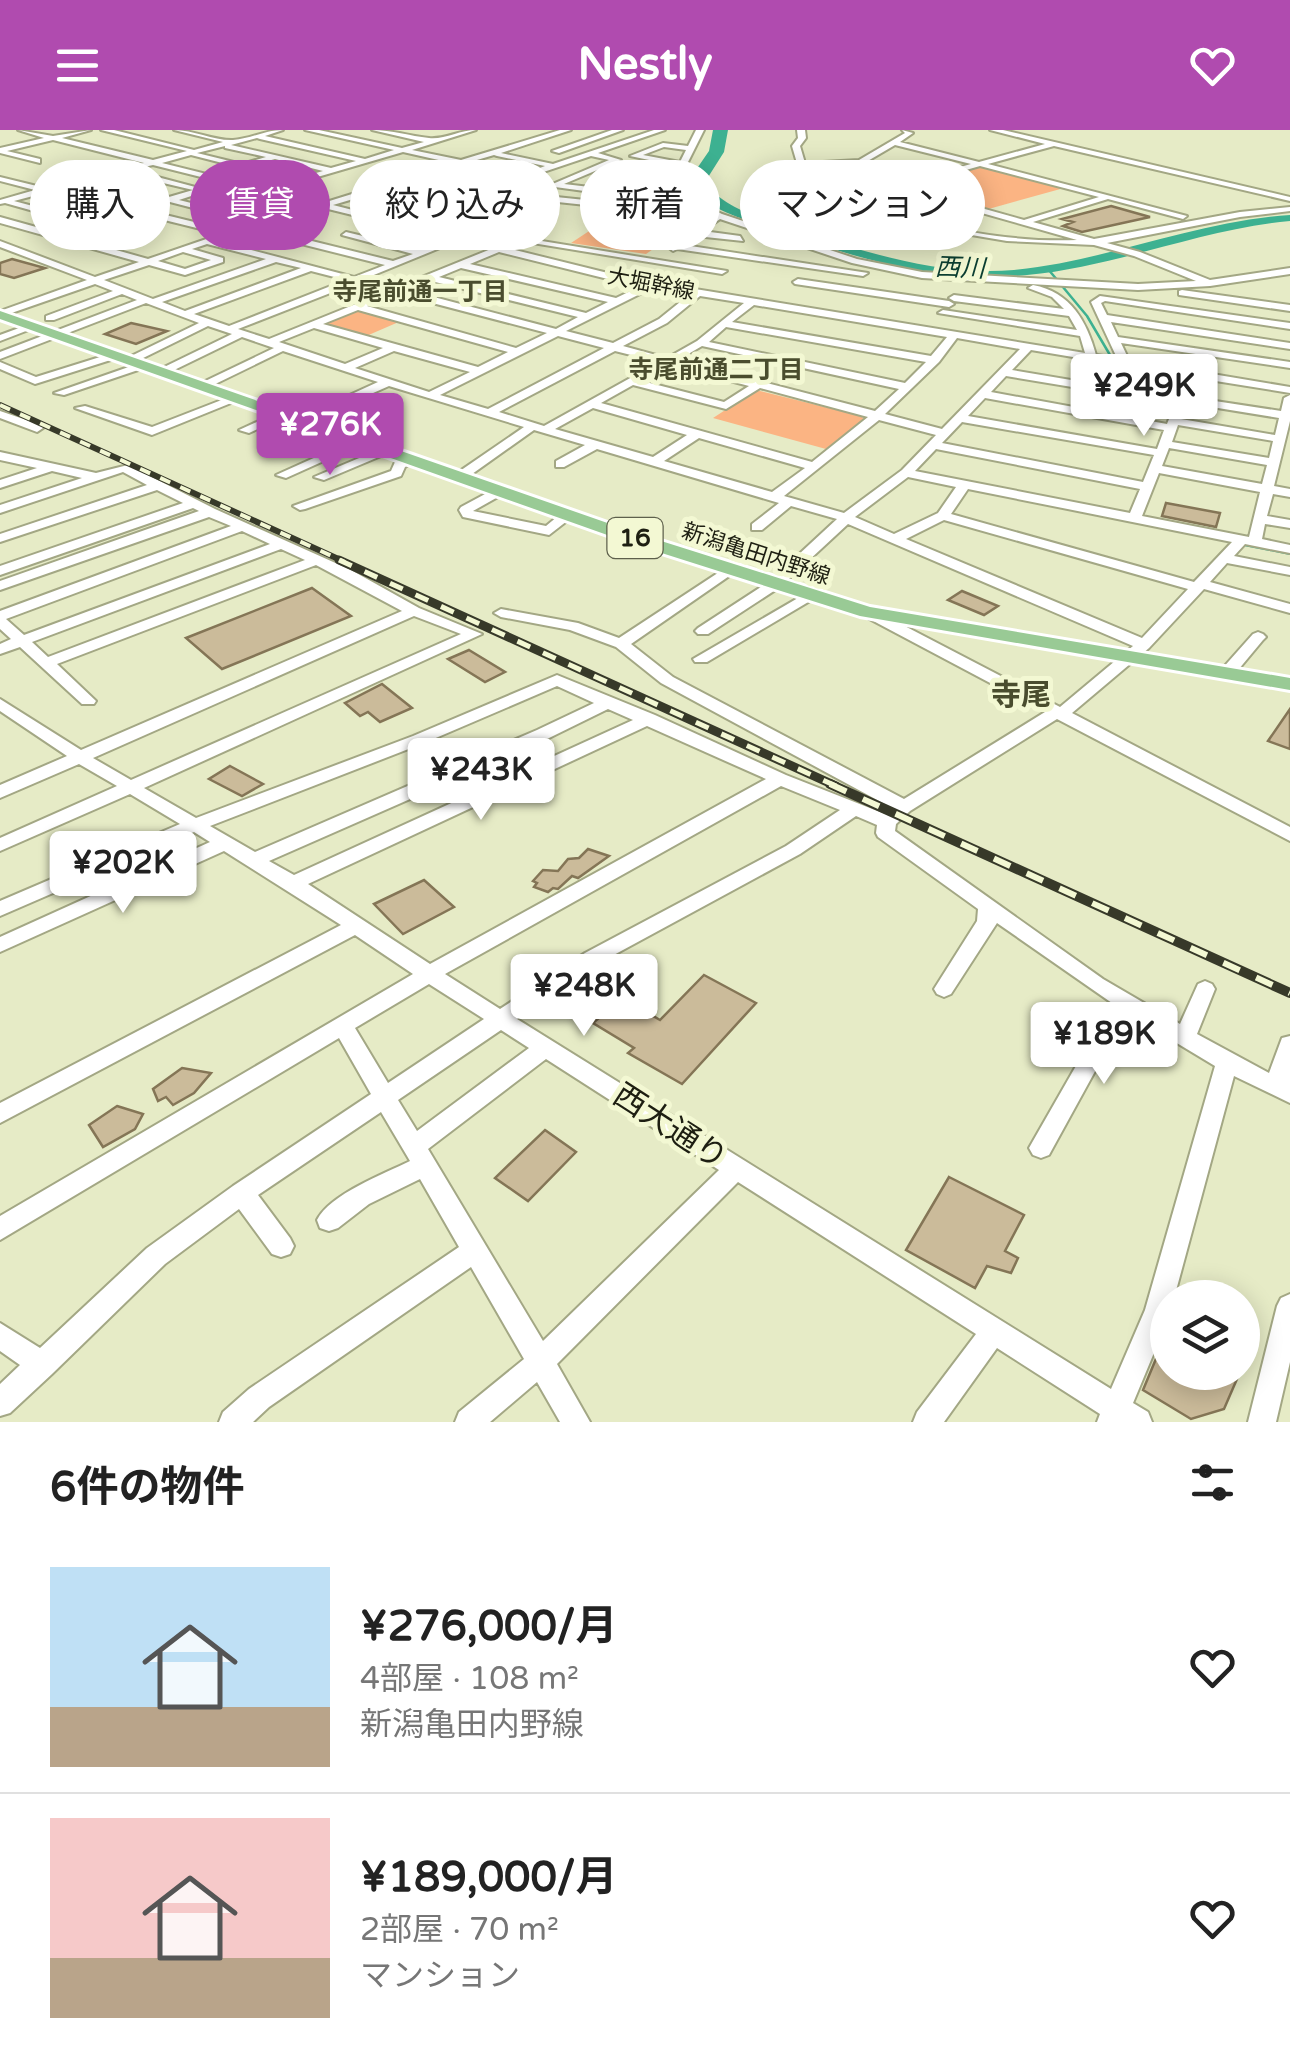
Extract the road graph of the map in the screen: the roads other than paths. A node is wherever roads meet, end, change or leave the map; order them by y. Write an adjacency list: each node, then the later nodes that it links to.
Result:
1 (22, 130): 21 (street, 大堀幹線)
2 (86, 130): 21 (street)
3 (105, 130): 32 (street)
4 (178, 130): 25 (street)
5 (240, 130): 20 (street)
6 (279, 130): 20 (street)
7 (309, 130): 29 (street)
8 (376, 130): 23 (street)
9 (428, 130): 19 (street)
10 (472, 130): 19 (street)
11 (567, 130): 26 (street)
12 (596, 130): 18 (street)
13 (662, 130): 22 (street)
14 (700, 130): 30 (street)
15 (800, 130): 49 (street)
16 (906, 130): 24 (street)
17 (994, 130): 27 (street)
18 (614, 132): 22 (street); 31 (street)
19 (454, 135): 23 (street)
20 (259, 136): 25 (street); 41 (street)
21 (52, 138): 28 (street); 37 (street, 大堀幹線)
22 (638, 138): 35 (street)
23 (432, 141): 29 (street)
24 (893, 142): 50 (street); 51 (street)
25 (228, 144): 32 (street); 34 (street)
26 (523, 144): 31 (street); 33 (street)
27 (1054, 144): 52 (street); 66 (street)
28 (2, 149): 36 (street)
29 (402, 150): 42 (street); 43 (street)
30 (691, 150): 47 (street); 48 (street)
31 (556, 151): 35 (street)
32 (193, 152): 38 (street); 39 (street)
33 (494, 153): 44 (street); 45 (street)
34 (275, 157): 40 (street); 57 (street)
35 (587, 159): 46 (street); 53 (street)
36 (34, 160)
37 (134, 160)
38 (164, 160)
39 (220, 160)
40 (264, 160)
41 (352, 160)
42 (378, 160)
43 (448, 160)
44 (472, 160)
45 (523, 160)
46 (617, 160)
47 (655, 160)
48 (685, 160)
49 (800, 160)
50 (865, 160)
51 (964, 160)
52 (985, 163)
53 (560, 164)
54 (985, 165): 65 (street)
55 (350, 167): 57 (street)
56 (560, 169): 59 (street)
57 (332, 171)
58 (1, 173): 61 (street)
59 (580, 174): 60 (street)
60 (560, 179)
61 (30, 184)
62 (344, 188): 63 (street)
63 (350, 190)
64 (28, 195): 67 (street)
65 (1106, 198): 72 (street); 74 (street)
66 (1290, 199)
67 (1, 201): 68 (street)
68 (30, 208)
69 (1290, 209): 83 (street)
70 (985, 211): 74 (street)
71 (720, 216): 113 (street)
72 (1183, 216)
73 (0, 220): 75 (street)
74 (1023, 222): 83 (street)
75 (30, 229)
76 (985, 232): 83 (street)
77 (350, 234): 78 (street)
78 (346, 235): 82 (street); 96 (street)
79 (720, 236): 80 (street)
80 (740, 239)
81 (30, 240): 84 (street)
82 (330, 241)
83 (1094, 242): 113 (street)
84 (5, 246): 108 (street)
85 (190, 248): 89 (street)
86 (560, 248): 98 (street)
87 (330, 249): 100 (street)
88 (106, 250): 99 (street)
89 (184, 250): 99 (street); 99 (street)
90 (242, 250): 97 (street)
91 (427, 250): 96 (street)
92 (496, 250): 101 (street); 104 (street, 大堀幹線)
93 (670, 250): 98 (street)
94 (703, 250): 102 (street)
95 (798, 250): 102 (street)
96 (422, 253): 100 (street)
97 (276, 259): 103 (street); 124 (street)
98 (656, 260): 105 (street); 110 (street)
99 (149, 262): 108 (street)
100 (393, 264): 109 (street)
101 (461, 265): 107 (street); 112 (street)
102 (815, 266): 111 (street); 115 (street)
103 (311, 268): 109 (street); 132 (street)
104 (570, 268): 110 (street, 大堀幹線); 112 (street)
105 (722, 271)
106 (1290, 271): 113 (street)
107 (431, 278): 119 (street); 134 (street)
108 (95, 280): 117 (street); 131 (street)
109 (350, 281): 119 (street); 142 (street)
110 (628, 281): 114 (street, 大堀幹線)
111 (798, 282): 118 (street); 127 (street)
112 (538, 283): 125 (street)
113 (1210, 284)
114 (650, 285): 120 (street, 大堀幹線); 125 (street)
115 (964, 285): 116 (street); 127 (street)
116 (1022, 288): 123 (street); 133 (street)
117 (121, 291): 124 (street); 140 (street)
118 (788, 291): 122 (street); 128 (street)
119 (395, 292): 129 (street); 144 (street)
120 (697, 293): 126 (street, 大堀幹線); 153 (street)
121 (1104, 298): 130 (street); 136 (street); 141 (street)
122 (850, 300)
123 (1014, 300)
124 (149, 301): 132 (street); 140 (street)
125 (620, 302): 134 (street)
126 (751, 302): 128 (street, 大堀幹線); 138 (street)
127 (949, 305): 133 (street); 143 (street); 146 (street)
128 (772, 306): 135 (street, 大堀幹線)
129 (359, 307): 139 (street); 156 (street)
130 (1290, 308)
131 (0, 314): 140 (main road, 新潟亀田内野線 / 16)
132 (186, 314): 137 (street)
133 (1074, 314): 146 (street)
134 (589, 318): 144 (street)
135 (849, 318): 143 (street, 大堀幹線); 149 (street)
136 (1104, 318): 148 (street); 152 (street)
137 (210, 321): 142 (street); 159 (street)
138 (724, 324): 149 (street); 150 (street)
139 (314, 325): 151 (street); 155 (street)
140 (47, 326): 147 (street); 157 (street); 159 (main road, 新潟亀田内野線 / 16)
141 (1290, 326)
142 (238, 330): 151 (street); 167 (street)
143 (929, 330): 145 (street, 大堀幹線)
144 (556, 333): 153 (street); 156 (street)
145 (954, 334): 154 (street, 大堀幹線); 160 (street)
146 (1086, 334): 158 (street)
147 (0, 338)
148 (1113, 338): 162 (street); 164 (street)
149 (826, 341): 160 (street)
150 (701, 343): 161 (street); 174 (street)
151 (278, 344): 165 (street); 172 (street)
152 (1290, 346)
153 (610, 347): 161 (street); 184 (street)
154 (1028, 347): 158 (street, 大堀幹線); 168 (street)
155 (390, 348): 165 (street); 166 (street)
156 (518, 352): 166 (street)
157 (0, 356)
158 (1092, 358): 162 (street, 大堀幹線)
159 (129, 360): 163 (street); 167 (main road, 新潟亀田内野線 / 16); 176 (street)
160 (935, 360): 174 (street)
161 (669, 362): 171 (street); 173 (street)
162 (1125, 363): 169 (street, 大堀幹線)
163 (0, 366)
164 (1290, 366)
165 (346, 368): 170 (street)
166 (479, 371): 178 (street)
167 (162, 372): 172 (main road, 新潟亀田内野線 / 16)
168 (1005, 372): 177 (street); 181 (street)
169 (1193, 374): 175 (street, 大堀幹線); 181 (street)
170 (388, 382): 178 (street); 190 (street)
171 (634, 382): 173 (street); 182 (street)
172 (204, 386): 179 (main road, 新潟亀田内野線 / 16)
173 (756, 386): 187 (street)
174 (906, 387): 187 (street)
175 (1290, 390)
176 (60, 393)
177 (983, 394): 189 (street); 191 (street)
178 (430, 396): 184 (street)
179 (237, 397): 183 (street); 186 (main road, 新潟亀田内野線 / 16)
180 (1290, 398): 188 (street)
181 (1182, 400): 188 (street); 191 (street)
182 (591, 404): 193 (street); 195 (street)
183 (80, 408)
184 (491, 412): 193 (street)
185 (0, 414): 192 (street)
186 (281, 414): 190 (main road, 新潟亀田内野線 / 16); 194 (street)
187 (876, 415): 196 (street); 208 (street)
188 (1288, 416): 197 (street)
189 (960, 418): 196 (street); 201 (street)
190 (301, 421): 198 (main road, 新潟亀田内野線 / 16)
191 (1172, 424): 197 (street); 201 (street)
192 (37, 428)
193 (539, 428): 199 (street); 213 (street)
194 (245, 430)
195 (698, 433): 205 (street); 208 (street)
196 (944, 433): 200 (street)
197 (1280, 439): 206 (street)
198 (360, 442): 202 (main road, 新潟亀田内野線 / 16); 212 (street)
199 (596, 445): 205 (street); 207 (street)
200 (932, 445): 211 (street); 219 (street)
201 (1163, 449): 206 (street); 210 (street)
202 (387, 451): 204 (main road, 新潟亀田内野線 / 16); 215 (street)
203 (0, 456): 209 (street)
204 (412, 459): 213 (main road, 新潟亀田内野線 / 16); 226 (street)
205 (654, 462): 223 (street)
206 (1274, 463): 220 (street)
207 (560, 464)
208 (814, 467): 223 (street)
209 (48, 468): 214 (street); 216 (street)
210 (1155, 468): 219 (street); 220 (street)
211 (906, 473): 217 (street); 231 (street)
212 (282, 475)
213 (461, 476): 221 (main road, 新潟亀田内野線 / 16)
214 (97, 477): 218 (street); 227 (street)
215 (320, 477)
216 (0, 484)
217 (964, 485): 230 (street); 232 (street)
218 (156, 486): 225 (street); 237 (street)
219 (1147, 487): 232 (street)
220 (1268, 489): 222 (street); 233 (street)
221 (500, 490): 229 (main road, 新潟亀田内野線 / 16); 229 (street)
222 (1290, 493)
223 (773, 498): 224 (street)
224 (788, 502): 231 (street); 236 (street)
225 (193, 504): 228 (street); 245 (street)
226 (300, 506)
227 (0, 509)
228 (210, 512): 235 (street); 248 (street)
229 (569, 514): 244 (main road, 新潟亀田内野線 / 16)
230 (944, 516): 238 (street); 249 (street)
231 (846, 518): 238 (street); 247 (street)
232 (1134, 519): 239 (street)
233 (1260, 519): 234 (street); 239 (street)
234 (1290, 524)
235 (242, 527): 240 (street); 255 (street)
236 (757, 527)
237 (0, 538)
238 (894, 539): 261 (street)
239 (1248, 541): 241 (street); 242 (street)
240 (280, 545): 243 (street); 258 (street)
241 (1290, 549)
242 (1222, 558): 246 (street); 249 (street)
243 (314, 560): 252 (street); 263 (street)
244 (730, 569): 247 (main road, 新潟亀田内野線 / 16); 259 (street)
245 (0, 571)
246 (1290, 571)
247 (775, 584): 250 (main road, 新潟亀田内野線 / 16); 256 (street)
248 (0, 586)
249 (1199, 586): 251 (street); 261 (street)
250 (810, 595): 253 (main road, 新潟亀田内野線 / 16); 262 (street)
251 (1290, 609)
252 (414, 612): 271 (street); 273 (street)
253 (867, 612): 261 (main road, 新潟亀田内野線 / 16); 269 (street)
254 (502, 613): 259 (street)
255 (0, 618): 258 (street)
256 (703, 632)
257 (1258, 637): 264 (street)
258 (24, 640): 260 (street); 263 (street)
259 (620, 644): 276 (street)
260 (0, 650)
261 (1137, 651): 264 (main road, 新潟亀田内野線 / 16); 269 (street)
262 (701, 659)
263 (48, 662): 266 (street)
264 (1227, 673): 265 (main road, 新潟亀田内野線 / 16)
265 (1290, 684)
266 (88, 702)
267 (608, 702): 270 (street); 277 (street); 281 (street)
268 (0, 704): 271 (street, 西大通り)
269 (1058, 714): 276 (street); 278 (street)
270 (649, 719): 272 (street); 282 (street)
271 (78, 756): 273 (street, 西大通り); 274 (street)
272 (780, 780): 275 (street); 287 (street)
273 (129, 786): 277 (street, 西大通り); 280 (street)
274 (0, 792)
275 (856, 808): 276 (street); 291 (street)
276 (895, 815): 283 (street)
277 (196, 826): 279 (street, 西大通り); 284 (street)
278 (1290, 835)
279 (224, 843): 281 (street, 西大通り); 286 (street)
280 (0, 845)
281 (254, 860): 282 (street, 西大通り)
282 (293, 884): 285 (street, 西大通り)
283 (988, 907): 288 (street); 290 (street)
284 (0, 909)
285 (357, 924): 287 (street, 西大通り); 299 (street)
286 (0, 945)
287 (429, 974): 291 (street, 西大通り); 292 (street)
288 (944, 989)
289 (1205, 989): 293 (street)
290 (1124, 1000): 293 (street); 300 (street)
291 (505, 1019): 295 (street, 西大通り); 298 (street)
292 (342, 1026): 298 (street); 305 (street)
293 (1185, 1037): 296 (street)
294 (1290, 1044): 297 (street)
295 (547, 1047): 301 (street); 302 (street, 西大通り)
296 (1227, 1062): 297 (street); 314 (street)
297 (1283, 1090)
298 (386, 1095): 301 (street); 303 (street)
299 (0, 1114)
300 (1042, 1148)
301 (420, 1155): 304 (street); 307 (street)
302 (736, 1169): 309 (street, 西大通り); 311 (street)
303 (242, 1192): 306 (street); 312 (street)
304 (330, 1220)
305 (0, 1229)
306 (282, 1246)
307 (473, 1252): 311 (street); 315 (street)
308 (1290, 1306): 319 (street)
309 (994, 1331): 314 (street, 西大通り); 318 (street)
310 (0, 1334): 312 (street)
311 (542, 1361): 316 (street); 317 (street)
312 (42, 1365): 313 (street)
313 (0, 1403)
314 (1122, 1418)
315 (233, 1422)
316 (469, 1422)
317 (576, 1422)
318 (928, 1422)
319 (1262, 1422)

